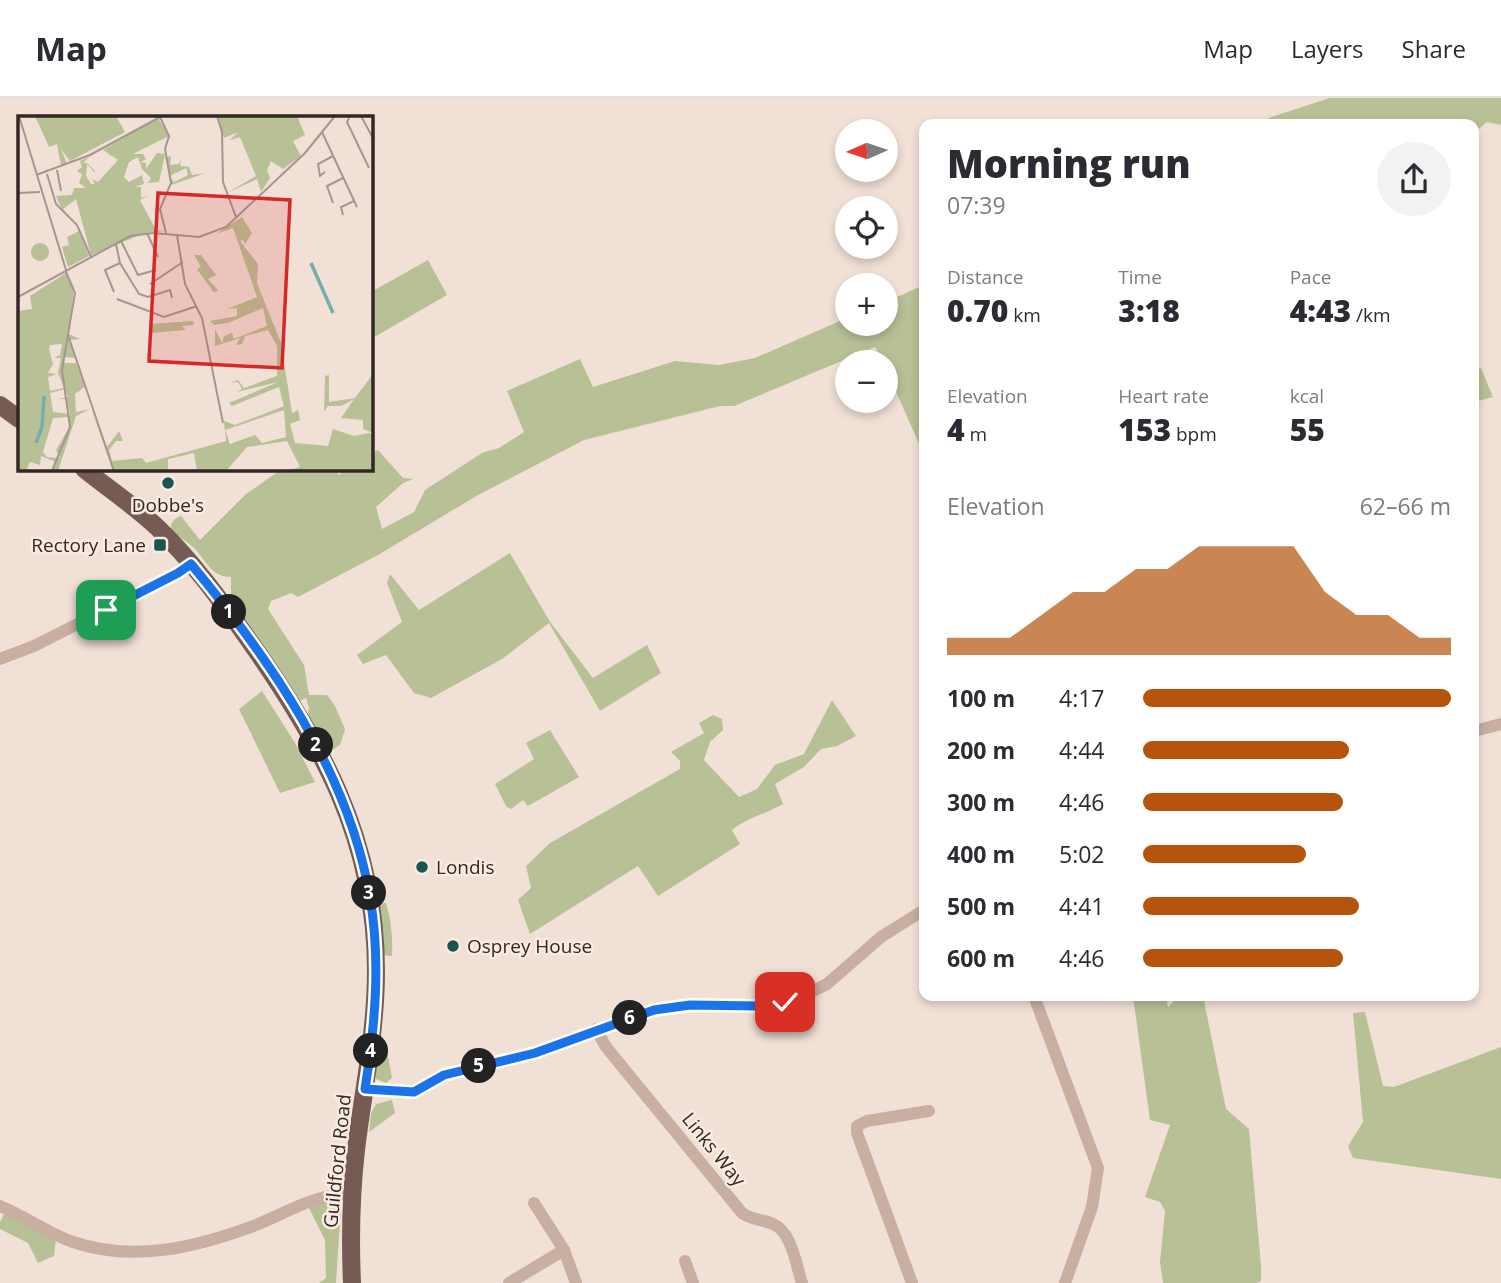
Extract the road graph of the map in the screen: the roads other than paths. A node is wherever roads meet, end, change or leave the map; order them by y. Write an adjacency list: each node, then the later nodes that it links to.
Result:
1 (0, 405): 2 (main road)
2 (18, 418)
3 (86, 471): 4 (main road, Guildford Road)
4 (191, 564): 5 (street); 11 (main road, Guildford Road)
5 (0, 659)
6 (1501, 724): 7 (street)
7 (1479, 730)
8 (919, 913): 10 (street)
9 (1036, 1001): 24 (street)
10 (596, 1029): 11 (street); 22 (street, Links Way)
11 (365, 1089): 13 (main road, Guildford Road)
12 (929, 1111): 23 (street)
13 (352, 1194): 15 (street); 18 (main road, Guildford Road)
14 (534, 1203): 16 (street)
15 (0, 1206)
16 (564, 1250): 19 (street); 20 (street)
17 (685, 1261): 21 (street)
18 (352, 1283)
19 (509, 1283)
20 (576, 1283)
21 (693, 1283)
22 (802, 1283)
23 (912, 1283)
24 (1065, 1283)

